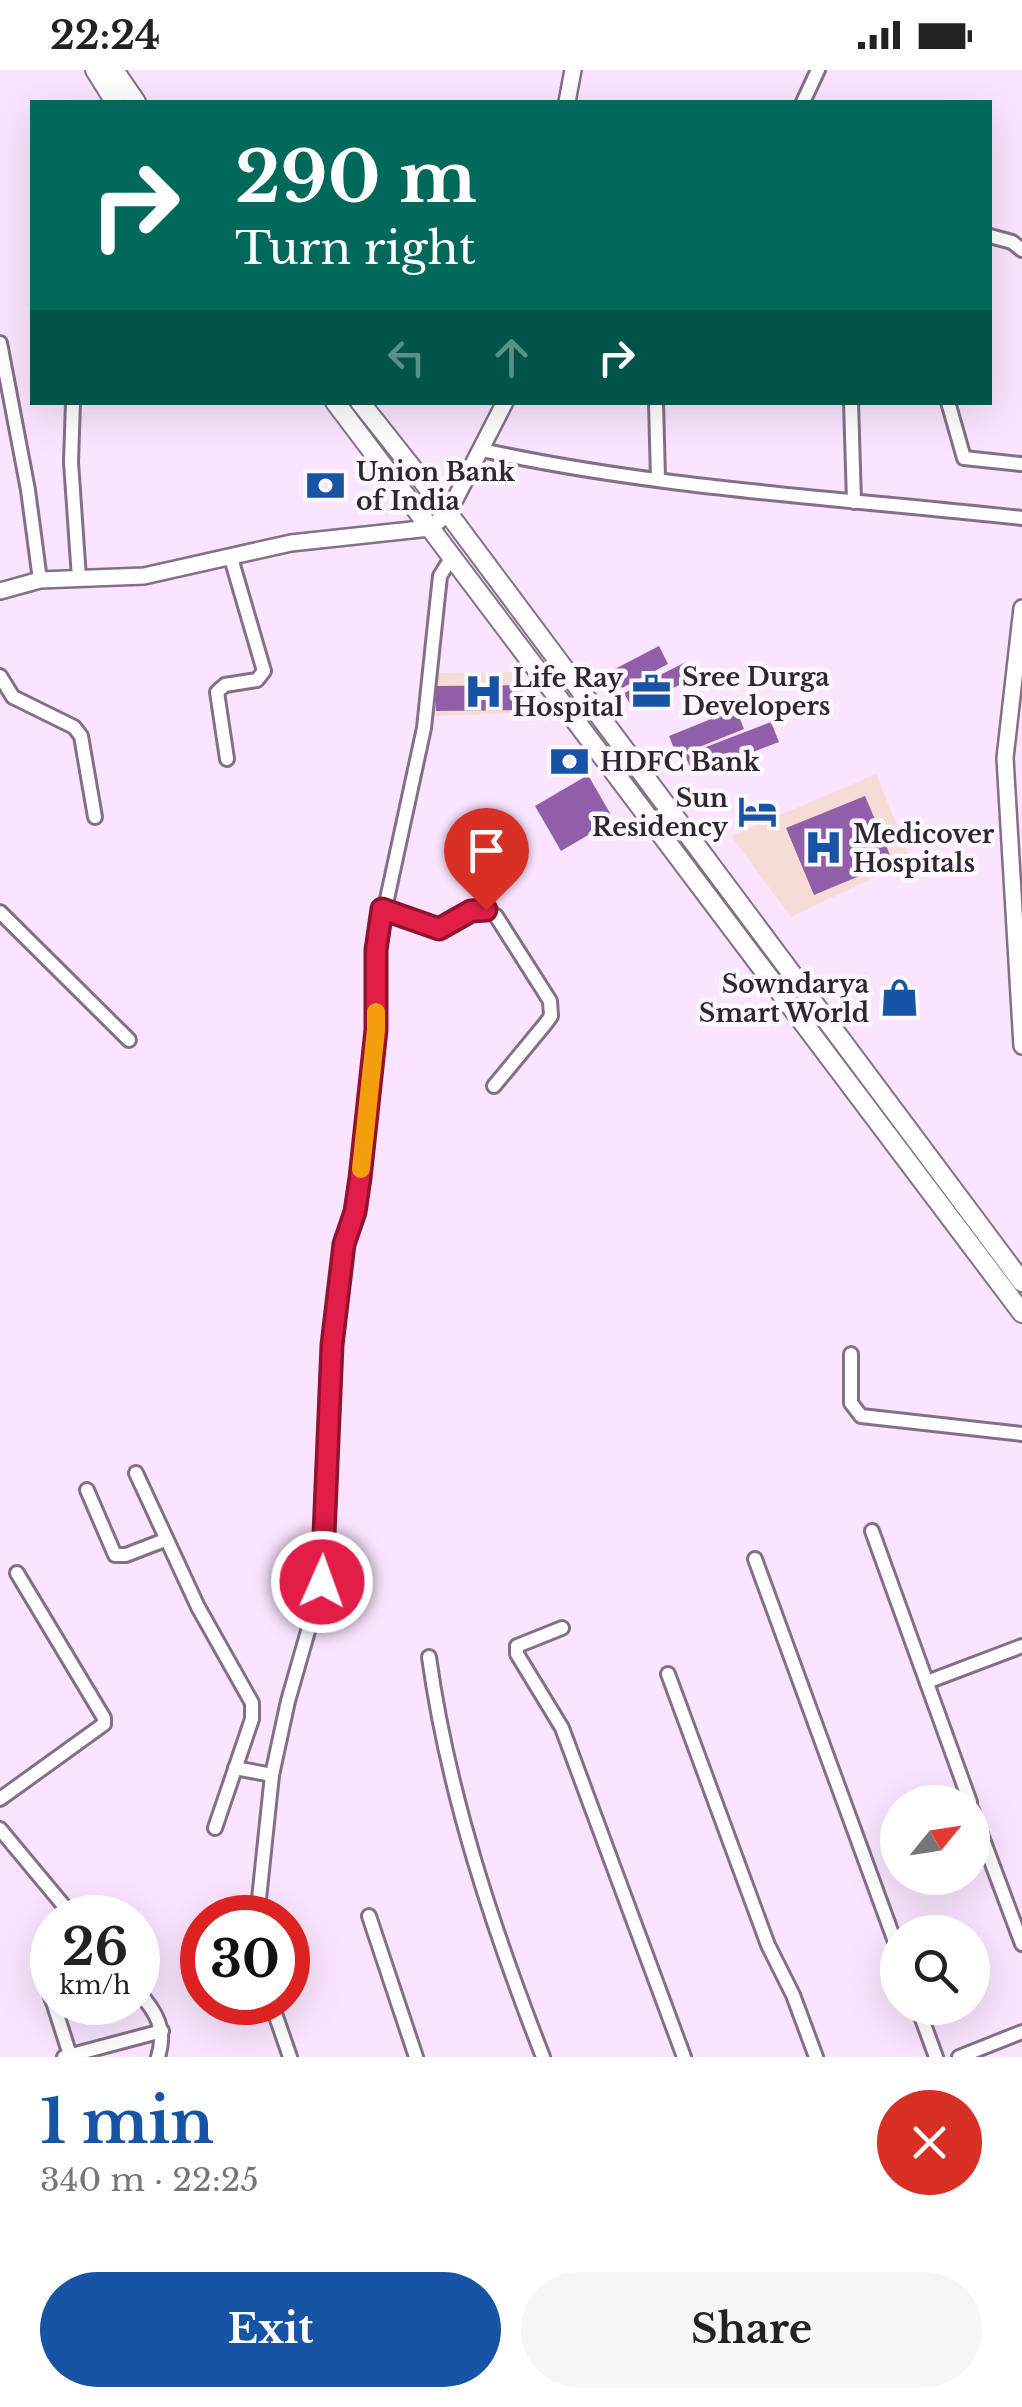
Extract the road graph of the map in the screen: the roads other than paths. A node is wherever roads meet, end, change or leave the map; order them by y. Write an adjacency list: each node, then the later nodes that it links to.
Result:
1 (96, 70): 5 (main road)
2 (114, 70): 6 (main road)
3 (573, 70): 7 (street)
4 (818, 70): 8 (street)
5 (114, 100)
6 (135, 100)
7 (567, 100)
8 (804, 100)
9 (992, 237): 10 (street)
10 (1022, 250)
11 (0, 343): 29 (street)
12 (74, 405): 28 (street)
13 (338, 405): 25 (main road)
14 (362, 405): 23 (main road)
15 (504, 405): 19 (street)
16 (656, 405): 21 (street)
17 (851, 405): 22 (street)
18 (949, 405): 20 (street)
19 (482, 450): 21 (street); 23 (street)
20 (1020, 464)
21 (658, 479): 22 (street)
22 (854, 502): 24 (street)
23 (448, 514): 25 (street); 41 (main road)
24 (1022, 518)
25 (430, 528): 26 (main road); 27 (street)
26 (452, 557): 35 (street); 42 (main road)
27 (231, 558): 28 (street); 33 (street)
28 (80, 578): 29 (street)
29 (40, 580): 30 (street)
30 (0, 590)
31 (1022, 608): 37 (street)
32 (0, 676): 34 (street)
33 (227, 759)
34 (96, 817)
35 (382, 909): 40 (street); 57 (street)
36 (0, 912): 38 (street)
37 (1021, 1008): 39 (street)
38 (129, 1040)
39 (1022, 1046)
40 (494, 1086)
41 (1022, 1282)
42 (1022, 1313)
43 (850, 1354): 44 (street)
44 (1022, 1434)
45 (136, 1474): 48 (street)
46 (87, 1490): 48 (street)
47 (872, 1531): 55 (street)
48 (165, 1540): 56 (street)
49 (756, 1558): 65 (street)
50 (17, 1573): 59 (street)
51 (562, 1628): 79 (street)
52 (1022, 1646): 55 (street)
53 (430, 1657): 78 (street)
54 (668, 1674): 80 (street)
55 (927, 1682): 58 (street)
56 (235, 1768): 57 (street); 60 (street)
57 (272, 1775): 64 (street)
58 (964, 1785)
59 (0, 1799)
60 (215, 1828)
61 (0, 1829): 63 (street)
62 (990, 1858): 67 (street)
63 (55, 1895)
64 (259, 1895)
65 (885, 1915)
66 (369, 1916): 77 (street)
67 (1022, 1944)
68 (59, 2025): 74 (street)
69 (159, 2025): 72 (street)
70 (278, 2025): 76 (street)
71 (924, 2025): 81 (street)
72 (162, 2031): 74 (street); 75 (street)
73 (1022, 2032): 82 (street)
74 (67, 2056)
75 (158, 2057)
76 (290, 2057)
77 (416, 2057)
78 (543, 2057)
79 (684, 2057)
80 (816, 2057)
81 (936, 2057)
82 (960, 2057)

